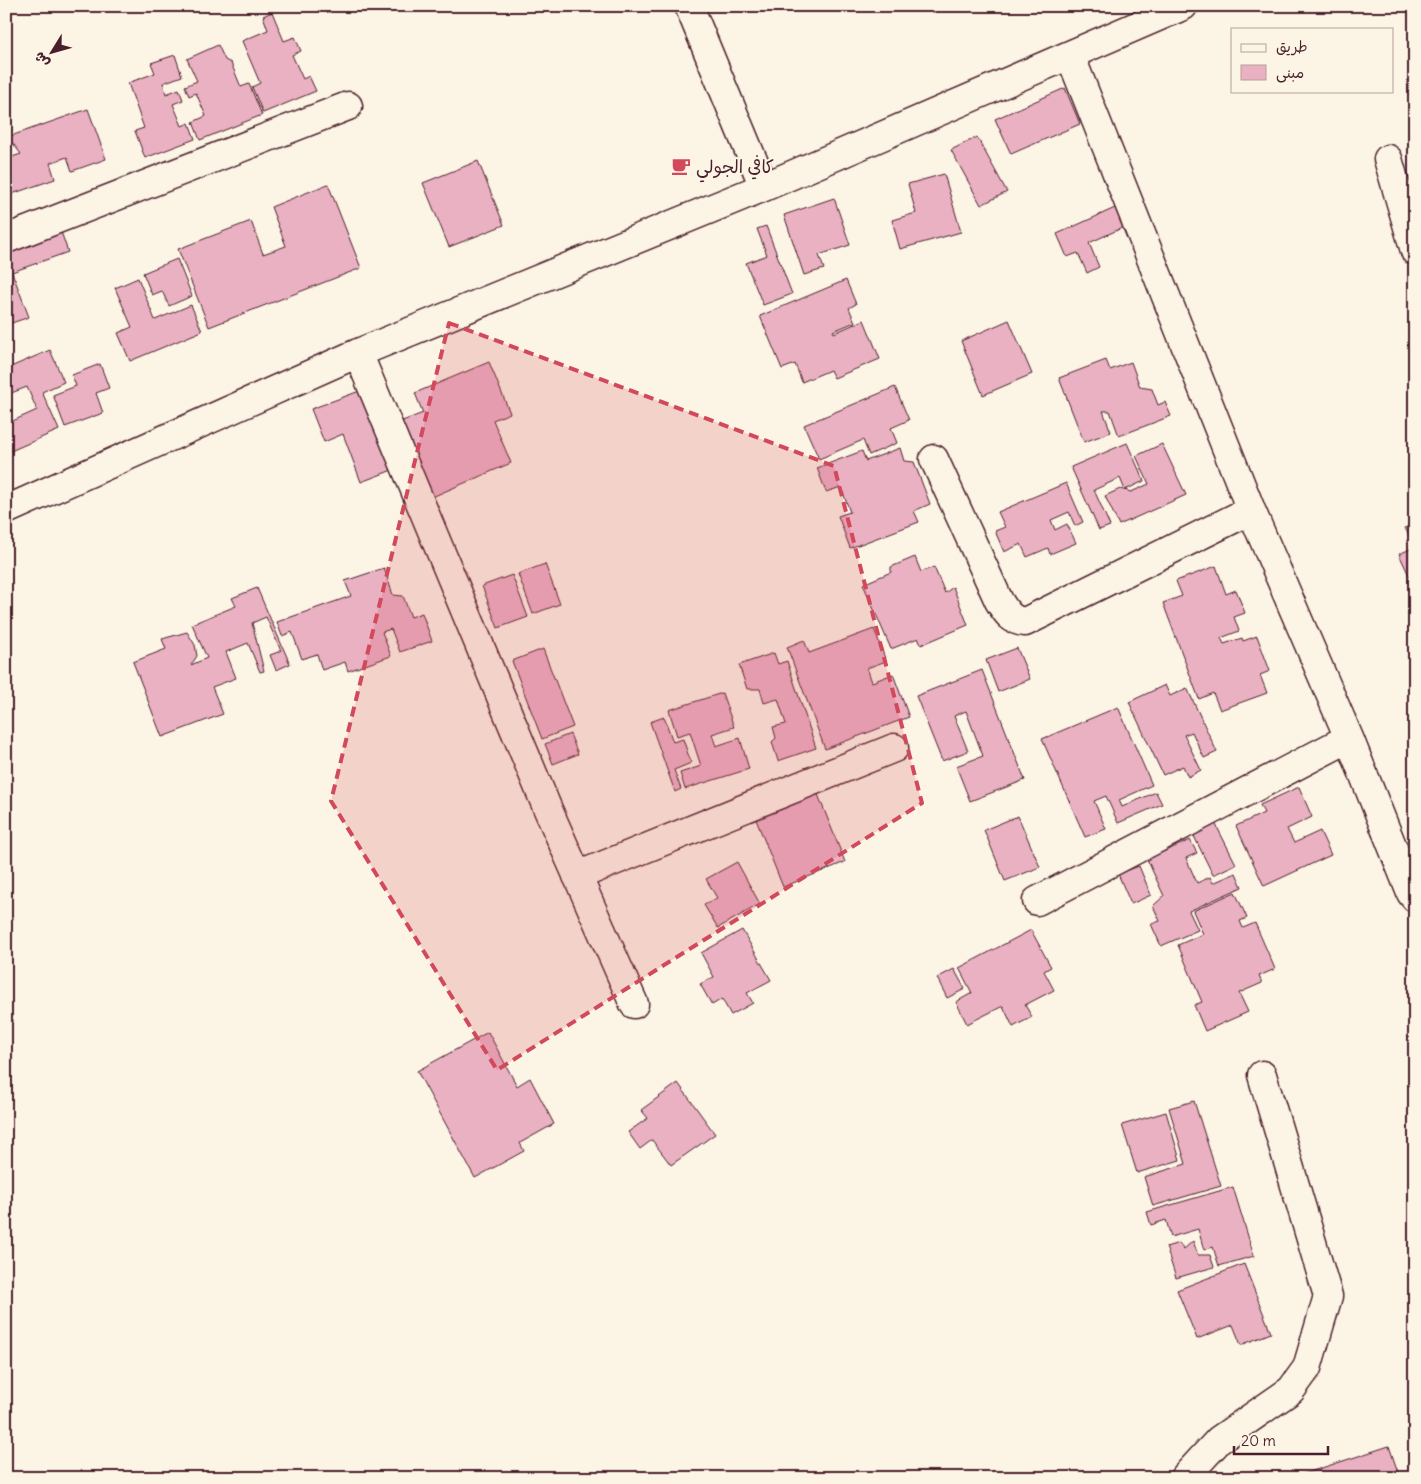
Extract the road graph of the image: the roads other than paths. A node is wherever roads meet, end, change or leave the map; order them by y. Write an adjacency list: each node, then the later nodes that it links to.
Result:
1 (689, 6): 6 (street)
2 (1183, 6): 3 (street)
3 (1070, 55): 6 (street); 12 (street)
4 (348, 106): 7 (street)
5 (1388, 159): 8 (street)
6 (764, 187): 9 (street)
7 (6, 239)
8 (1415, 251)
9 (358, 353): 11 (street); 15 (street)
10 (934, 459): 12 (street)
11 (6, 510)
12 (1250, 510): 13 (street)
13 (1349, 738): 16 (street); 17 (street)
14 (894, 748): 15 (street)
15 (577, 876): 18 (street)
16 (1415, 898)
17 (1037, 901)
18 (634, 1004)
19 (1262, 1075): 20 (street)
20 (1184, 1478)

